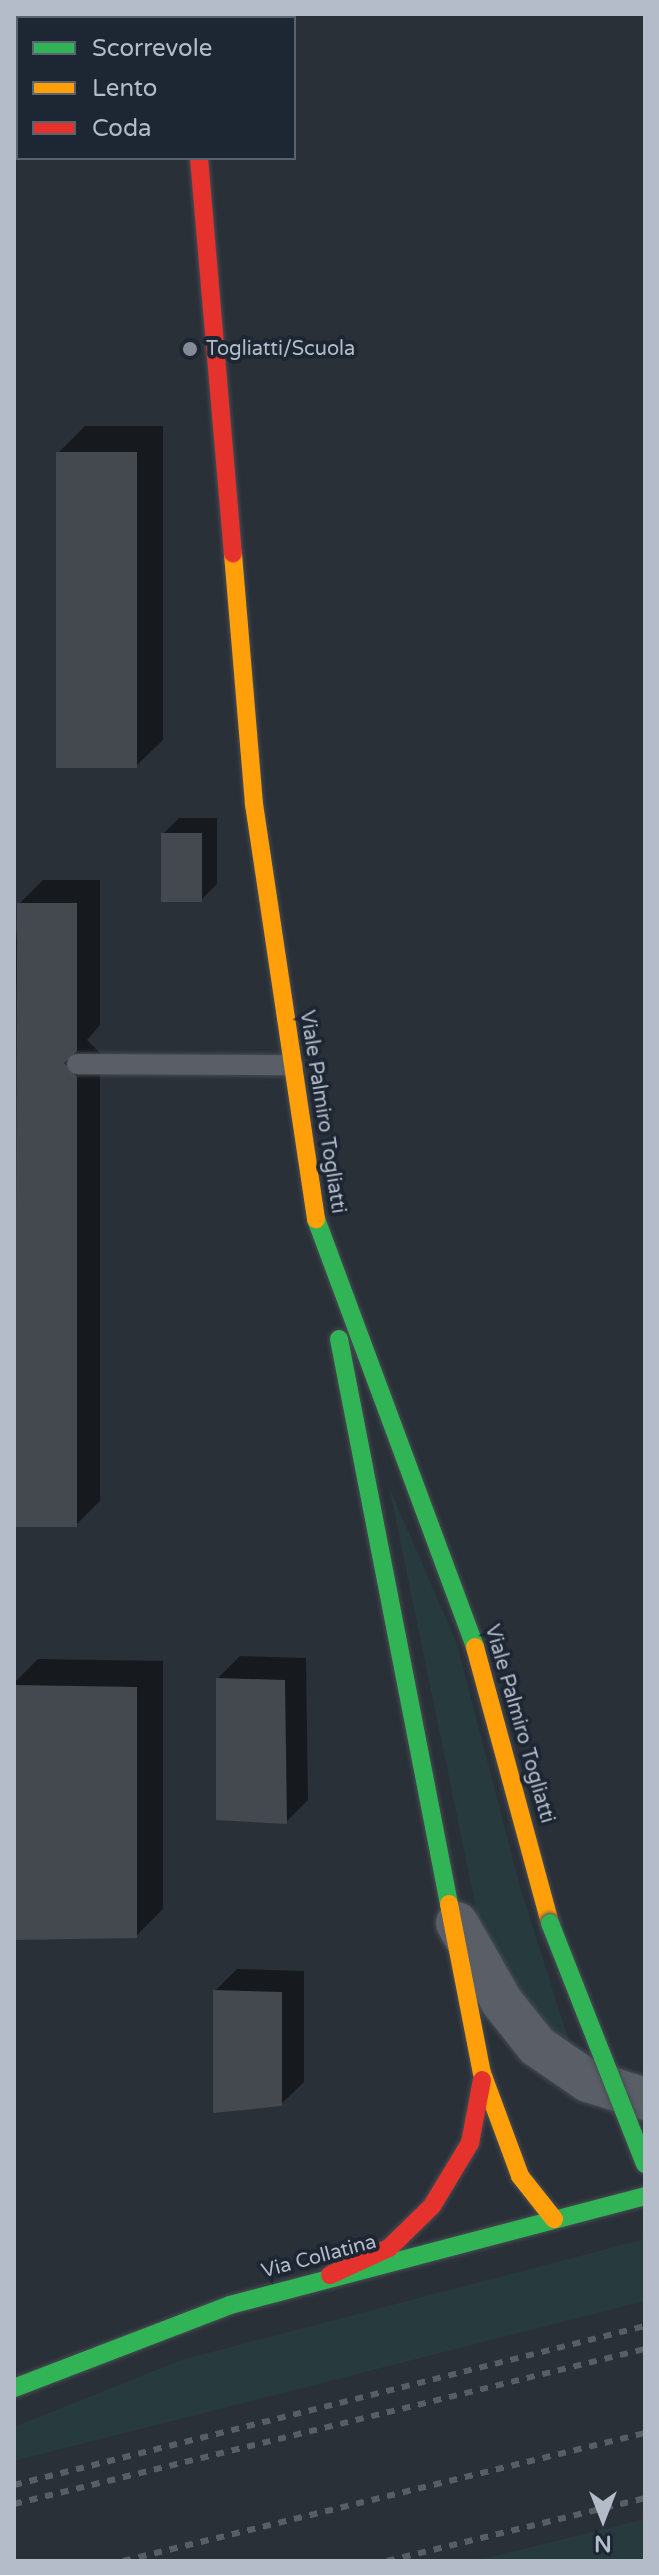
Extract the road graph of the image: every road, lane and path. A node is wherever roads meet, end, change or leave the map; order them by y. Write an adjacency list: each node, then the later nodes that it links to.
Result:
1 (199, 160): 3 (main road, Viale Palmiro Togliatti)
2 (77, 1064): 3 (lane)
3 (293, 1065): 4 (main road, Viale Palmiro Togliatti)
4 (316, 1222): 5 (main road); 8 (main road, Viale Palmiro Togliatti, bridge)
5 (449, 1908): 6 (main road); 7 (street)
6 (482, 2073): 10 (main road); 11 (main road)
7 (645, 2099)
8 (645, 2164)
9 (645, 2196): 10 (main road, Via Collatina)
10 (554, 2219): 11 (main road, Via Collatina)
11 (330, 2275): 12 (main road, Via Collatina)
12 (14, 2388)

